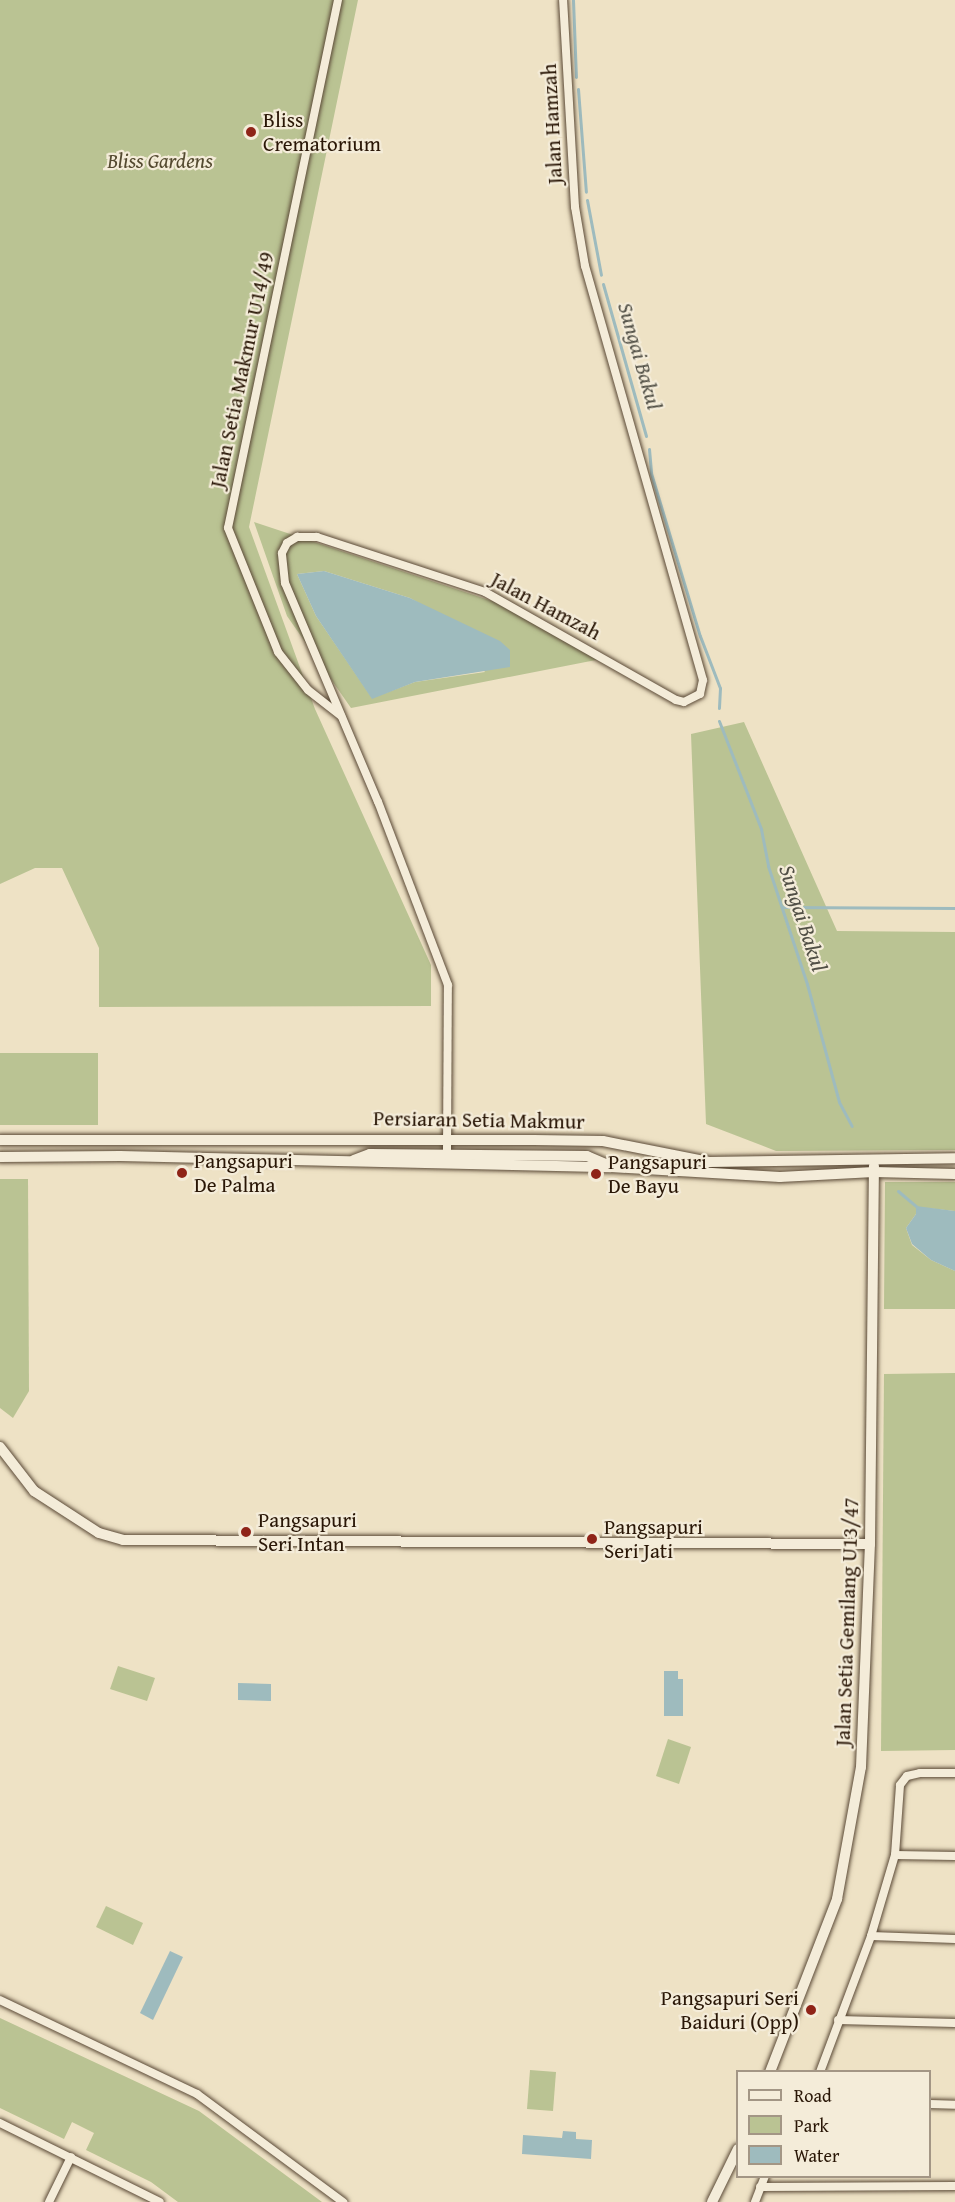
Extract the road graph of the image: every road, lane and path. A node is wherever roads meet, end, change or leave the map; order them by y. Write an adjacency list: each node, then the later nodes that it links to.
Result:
1 (338, 0): 3 (street, Jalan Setia Makmur U14/49)
2 (563, 0): 3 (street, Jalan Hamzah)
3 (341, 716): 4 (street, Jalan Hamzah)
4 (448, 1138): 5 (street, Persiaran Setia Makmur); 6 (street, Jalan Hamzah); 9 (street, Persiaran Setia Makmur)
5 (0, 1140)
6 (447, 1154): 10 (street); 11 (street)
7 (0, 1157): 10 (street, Persiaran Setia Makmur)
8 (955, 1158): 9 (street, Persiaran Setia Makmur)
9 (874, 1160): 12 (street, Jalan Setia Gemilang U13/47)
10 (348, 1162): 11 (street, Persiaran Setia Makmur)
11 (611, 1167): 12 (street, Persiaran Setia Makmur)
12 (874, 1172): 13 (street, Persiaran Setia Makmur); 15 (street, Jalan Setia Gemilang U13/47)
13 (955, 1174)
14 (0, 1447): 15 (street)
15 (870, 1544): 24 (street, Jalan Setia Gemilang U13/47)
16 (955, 1773): 17 (street)
17 (895, 1854): 18 (street); 19 (street)
18 (955, 1856)
19 (871, 1936): 20 (street); 22 (street)
20 (955, 1939)
21 (0, 2000): 36 (street)
22 (838, 2020): 23 (street); 25 (street)
23 (955, 2023)
24 (772, 2070)
25 (821, 2070)
26 (931, 2104): 27 (street)
27 (955, 2105)
28 (0, 2123): 29 (street)
29 (70, 2157): 34 (street); 35 (street)
30 (735, 2163): 37 (street)
31 (764, 2178): 33 (street)
32 (955, 2186): 33 (street)
33 (760, 2187): 38 (street)
34 (49, 2202)
35 (160, 2202)
36 (343, 2202)
37 (712, 2202)
38 (755, 2202)

